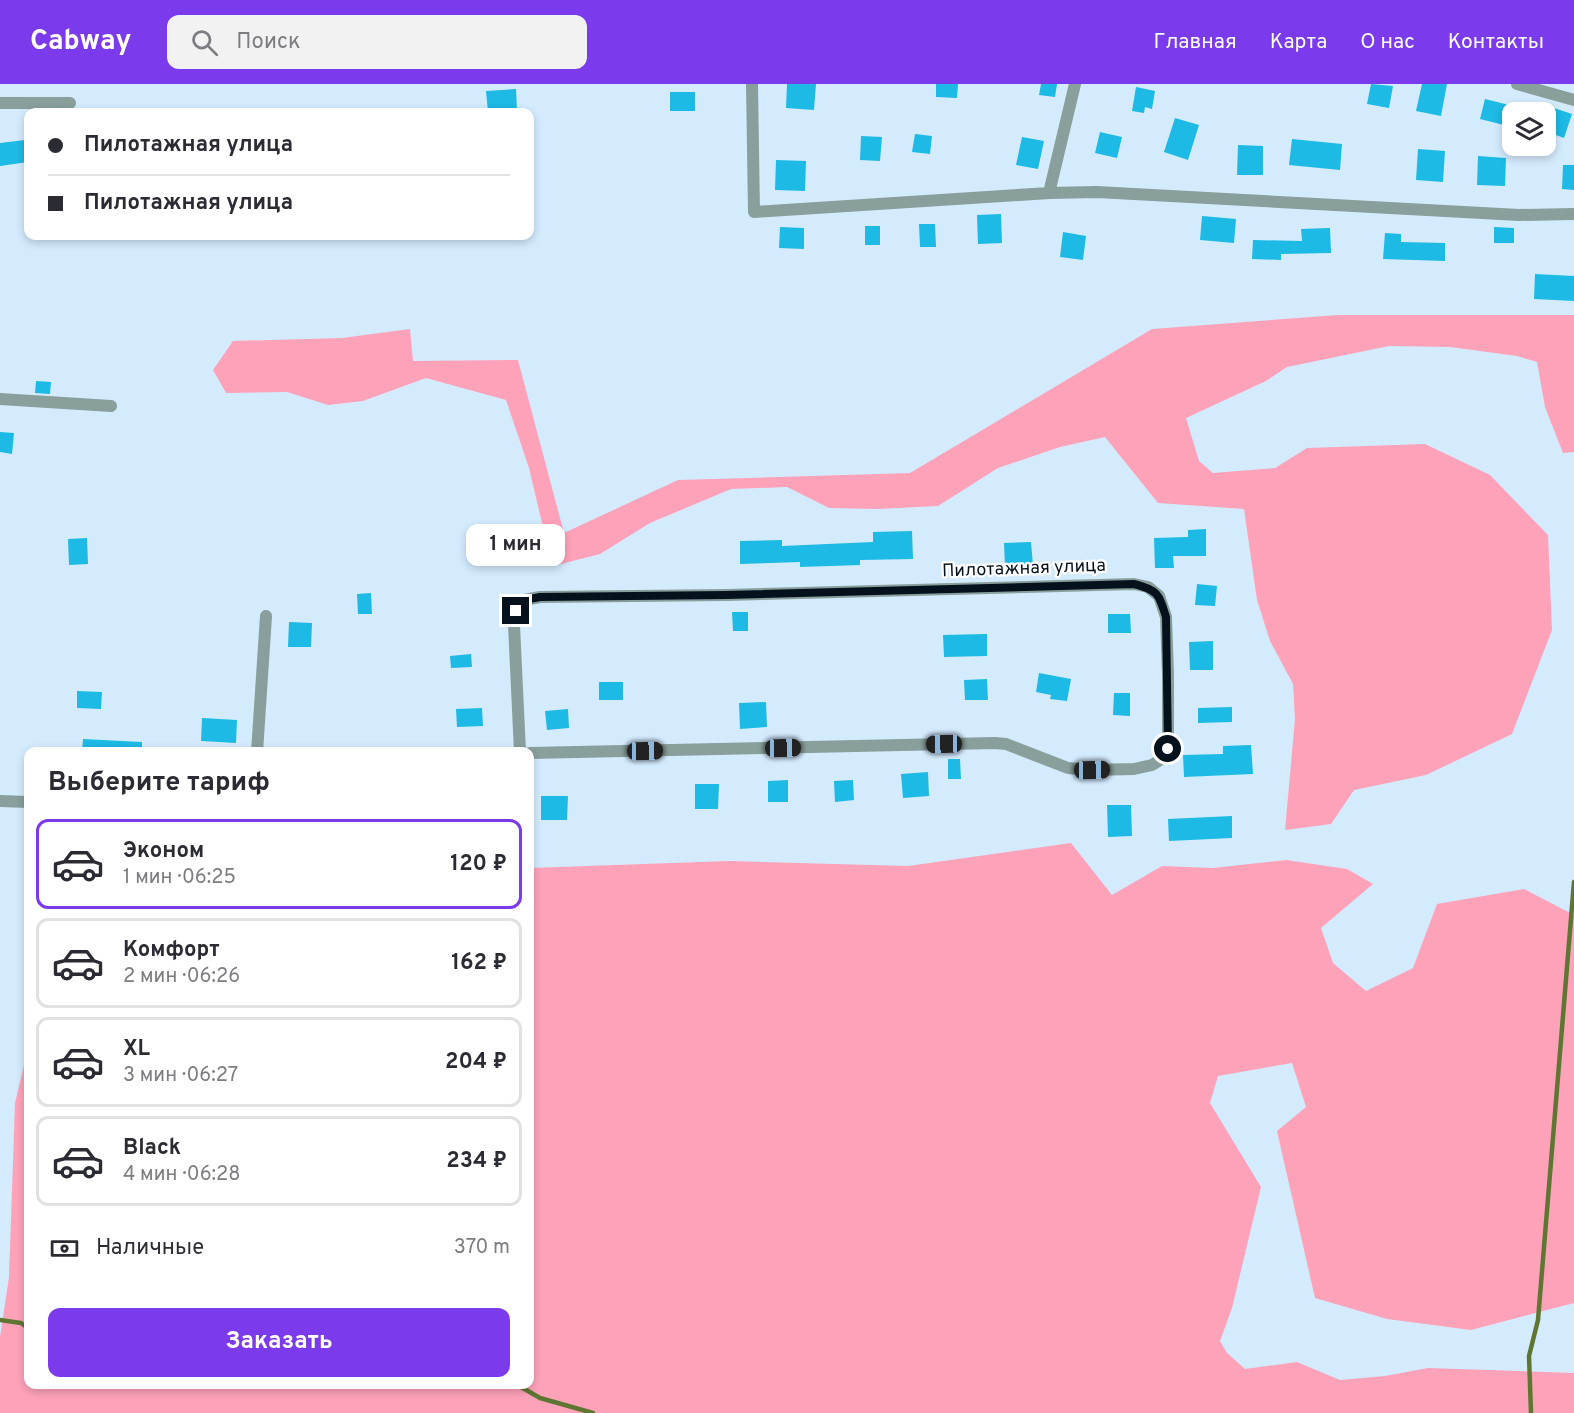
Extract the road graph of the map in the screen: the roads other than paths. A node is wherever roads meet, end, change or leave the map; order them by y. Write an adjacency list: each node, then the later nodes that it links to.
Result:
1 (752, 84): 7 (street)
2 (1075, 84): 7 (street)
3 (1517, 84): 4 (street)
4 (1574, 100)
5 (0, 103): 6 (street)
6 (70, 103)
7 (1048, 193): 8 (street)
8 (1574, 214)
9 (0, 399): 10 (street)
10 (111, 406)
11 (266, 616): 12 (street)
12 (257, 747)
13 (520, 747): 14 (street, Пилотажная улица)
14 (534, 753)
15 (0, 801): 16 (street)
16 (24, 802)

